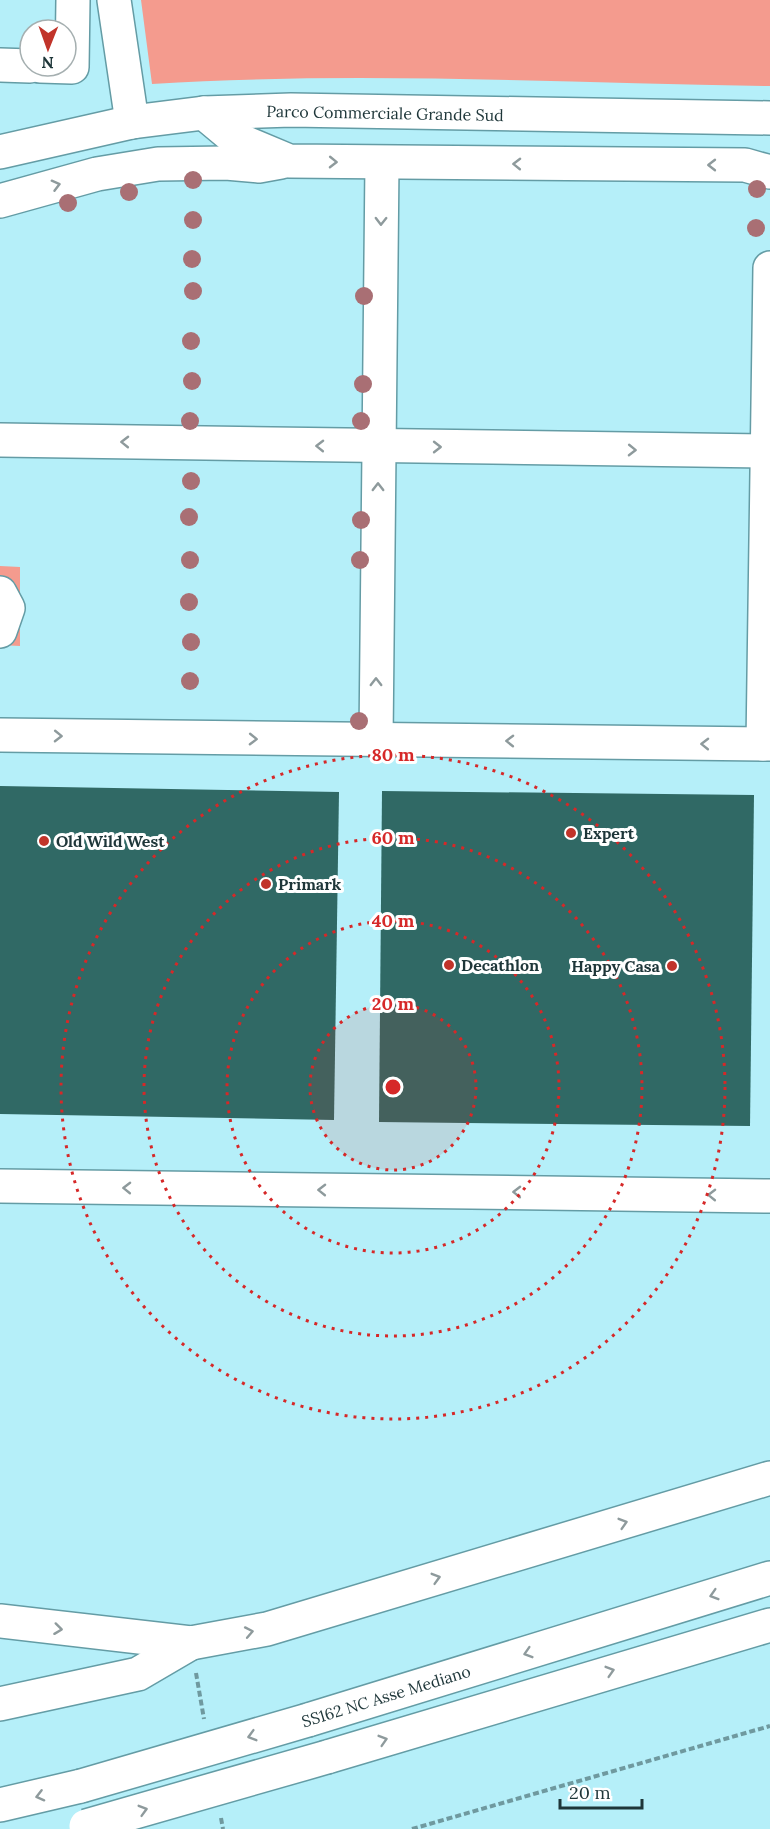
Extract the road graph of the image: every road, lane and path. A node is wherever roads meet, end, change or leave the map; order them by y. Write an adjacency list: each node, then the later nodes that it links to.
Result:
1 (73, 0): 3 (main road)
2 (114, 0): 8 (main road)
3 (73, 18)
4 (0, 65): 5 (main road)
5 (18, 66)
6 (204, 113): 7 (main road, Parco Commerciale Grande Sud); 8 (main road, Parco Commerciale Grande Sud); 10 (main road)
7 (770, 118)
8 (132, 122): 9 (main road, Parco Commerciale Grande Sud)
9 (1, 152)
10 (289, 161): 11 (main road, one-way to 11); 13 (main road, one-way to 10)
11 (382, 163): 12 (main road, one-way to 11); 16 (main road, one-way to 16)
12 (770, 172)
13 (0, 201)
14 (770, 268): 17 (main road)
15 (0, 440): 16 (main road, one-way to 15)
16 (378, 447): 17 (main road, one-way to 17); 21 (main road, one-way to 16)
17 (769, 451): 22 (main road)
18 (0, 593): 19 (main road)
19 (0, 631)
20 (0, 735): 21 (main road, one-way to 21)
21 (376, 740): 22 (main road, one-way to 21)
22 (767, 744)
23 (0, 1186): 24 (main road, one-way to 23)
24 (770, 1196)
25 (770, 1478): 29 (main road, one-way to 25)
26 (770, 1578): 32 (main road, SS162 NC Asse Mediano, one-way to 32, bridge)
27 (0, 1621): 29 (main road, one-way to 29)
28 (770, 1625): 33 (main road, one-way to 28, bridge)
29 (191, 1643): 30 (main road)
30 (0, 1704)
31 (770, 1726): 34 (path)
32 (0, 1805)
33 (80, 1828)
34 (412, 1829)

